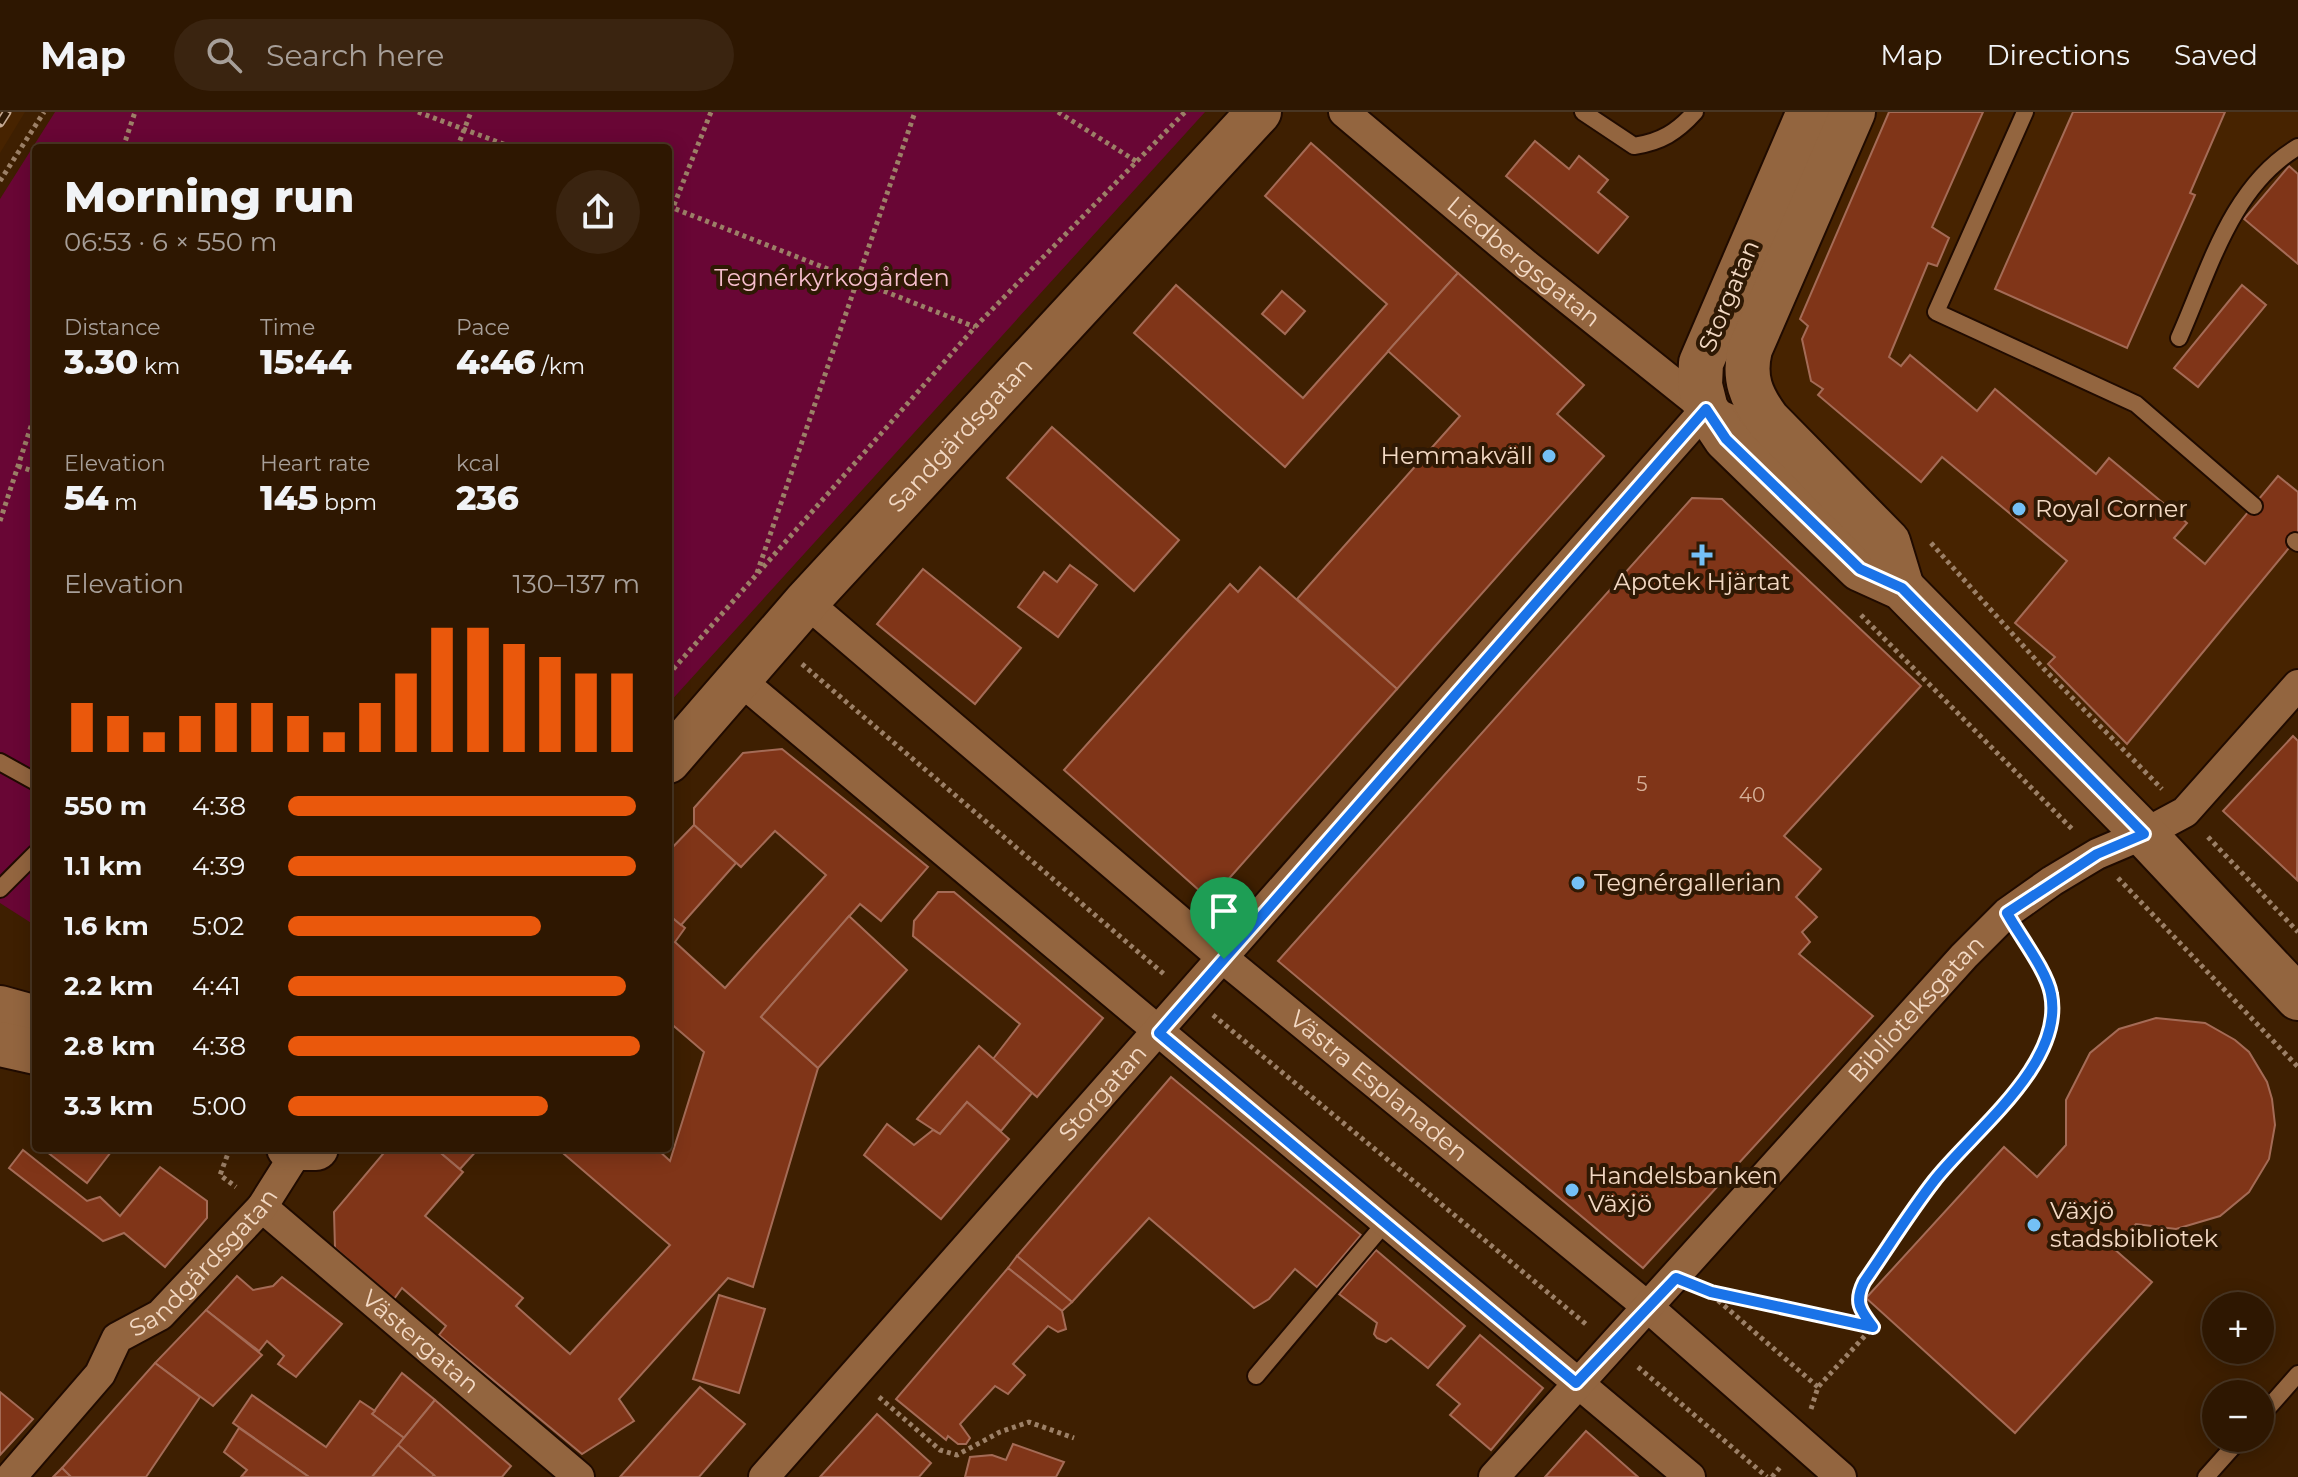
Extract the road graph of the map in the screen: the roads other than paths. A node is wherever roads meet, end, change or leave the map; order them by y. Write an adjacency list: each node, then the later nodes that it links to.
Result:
1 (1259, 112): 15 (main road, Sandgärdsgatan)
2 (1344, 112): 11 (street, Liedbergsgatan)
3 (1583, 112): 4 (lane)
4 (1695, 112)
5 (1809, 112): 11 (main road, Storgatan)
6 (1853, 112): 10 (main road, Storgatan)
7 (2025, 112): 13 (lane)
8 (2298, 147): 9 (lane)
9 (2179, 338)
10 (1749, 390): 12 (main road, Liedbergsgatan)
11 (1706, 409): 12 (street, Liedbergsgatan); 14 (main road, Liedbergsgatan); 24 (street, Storgatan)
12 (1802, 452): 14 (main road, Liedbergsgatan)
13 (2254, 506)
14 (1902, 588): 21 (main road, Liedbergsgatan)
15 (806, 602): 16 (main road, Sandgärdsgatan); 24 (street, Västra Esplanaden)
16 (740, 680): 18 (main road, Sandgärdsgatan); 28 (street)
17 (2298, 685): 21 (street, Biblioteksgatan)
18 (672, 756)
19 (0, 762): 20 (lane)
20 (32, 780)
21 (2144, 834): 25 (main road, Liedbergsgatan); 34 (street, Biblioteksgatan)
22 (32, 857): 23 (lane)
23 (0, 889)
24 (1224, 959): 28 (street, Storgatan); 34 (street, Västra Esplanaden)
25 (2298, 998)
26 (0, 1008): 27 (main road)
27 (32, 1017)
28 (1159, 1033): 33 (street); 42 (street, Storgatan)
29 (0, 1044): 30 (main road)
30 (32, 1051)
31 (297, 1152): 32 (street, Sandgärdsgatan)
32 (262, 1207): 40 (street, Sandgärdsgatan); 41 (street, Västergatan)
33 (1385, 1223): 36 (lane); 37 (street)
34 (1649, 1308): 37 (street, Biblioteksgatan); 45 (street, Västra Esplanaden)
35 (2298, 1374): 38 (lane)
36 (1256, 1376)
37 (1576, 1383): 43 (street, Biblioteksgatan); 44 (street)
38 (2274, 1401)
39 (2228, 1452): 46 (lane)
40 (11, 1477)
41 (579, 1477)
42 (764, 1477)
43 (1494, 1477)
44 (1690, 1477)
45 (1841, 1477)
46 (2206, 1477)

